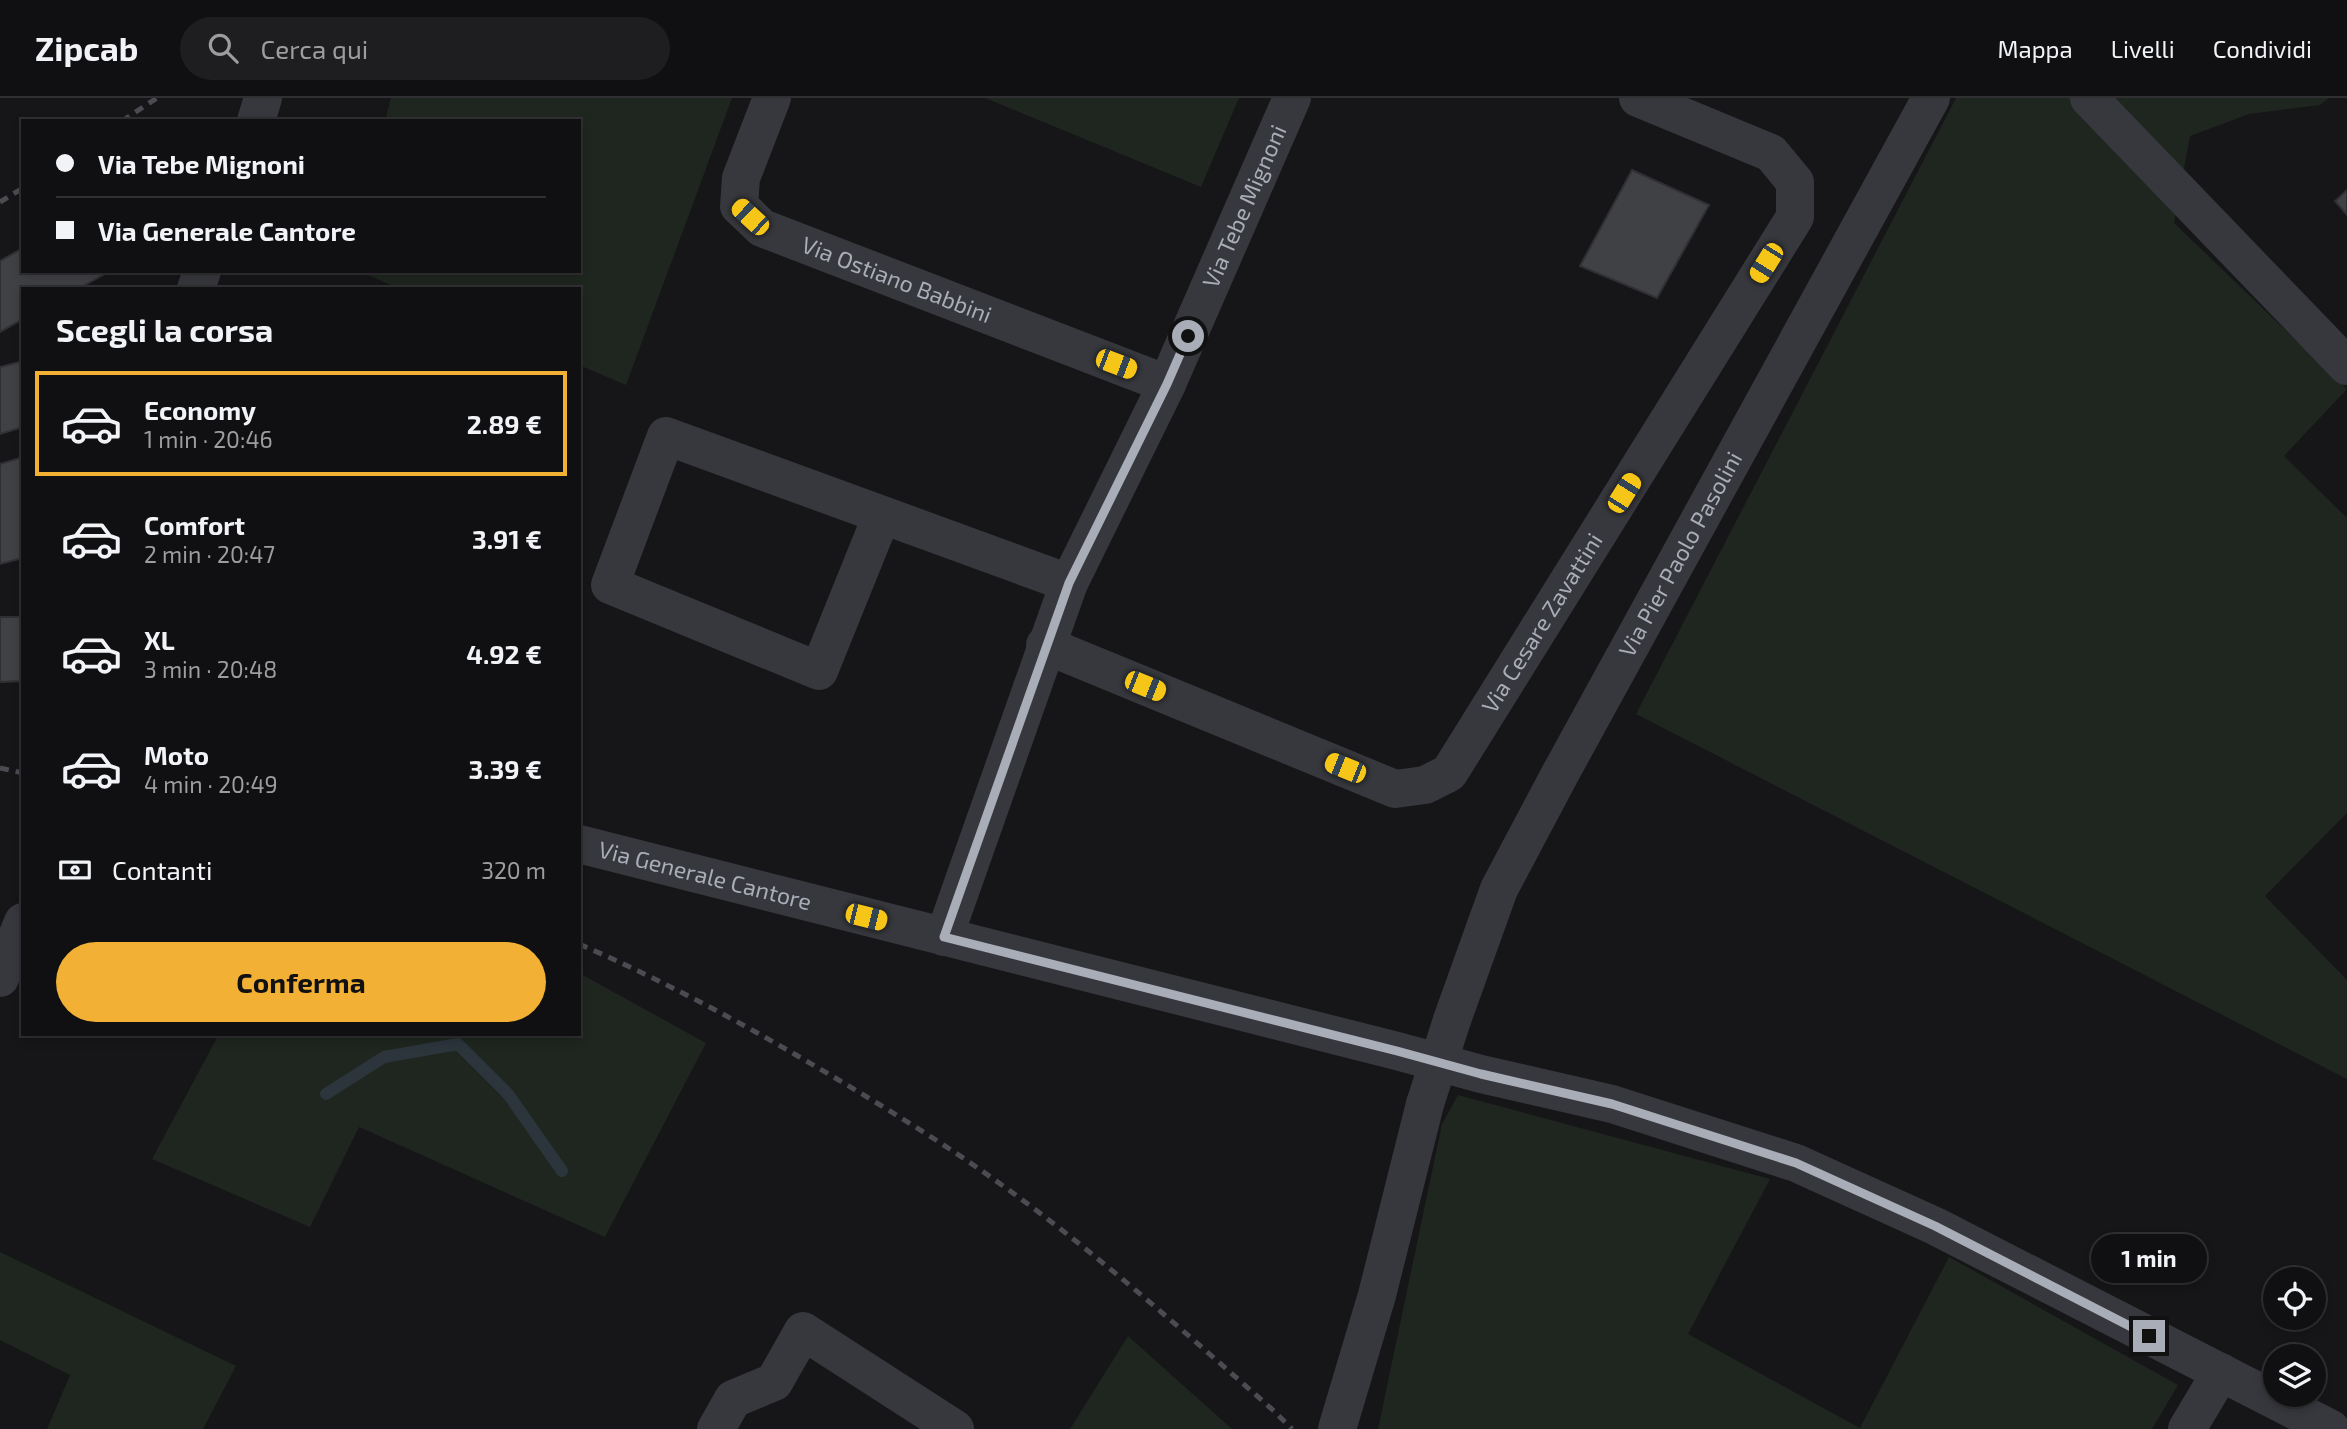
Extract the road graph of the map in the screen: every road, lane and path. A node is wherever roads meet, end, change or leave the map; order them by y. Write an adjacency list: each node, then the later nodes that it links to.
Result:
1 (263, 98): 7 (street)
2 (772, 98): 9 (street, Via Ostiano Babbini)
3 (1292, 98): 9 (street, Via Tebe Mignoni)
4 (1638, 98): 12 (street, Via Cesare Zavattini)
5 (1931, 98): 20 (street, Via Pier Paolo Pasolini, bridge)
6 (2089, 98): 8 (street)
7 (257, 119)
8 (2347, 366)
9 (1167, 384): 11 (street, Via Tebe Mignoni)
10 (882, 515): 10 (street); 11 (street)
11 (1069, 583): 12 (street, Via Tebe Mignoni)
12 (1045, 645): 15 (street, Via Tebe Mignoni)
13 (581, 845): 15 (street, Via Generale Cantore)
14 (21, 927): 16 (street)
15 (944, 937): 17 (street, Via Generale Cantore)
16 (0, 978)
17 (2221, 1372): 21 (street); 22 (street, Via Generale Cantore)
18 (716, 1429): 19 (street)
19 (955, 1429)
20 (1336, 1429)
21 (2187, 1429)
22 (2331, 1429)

